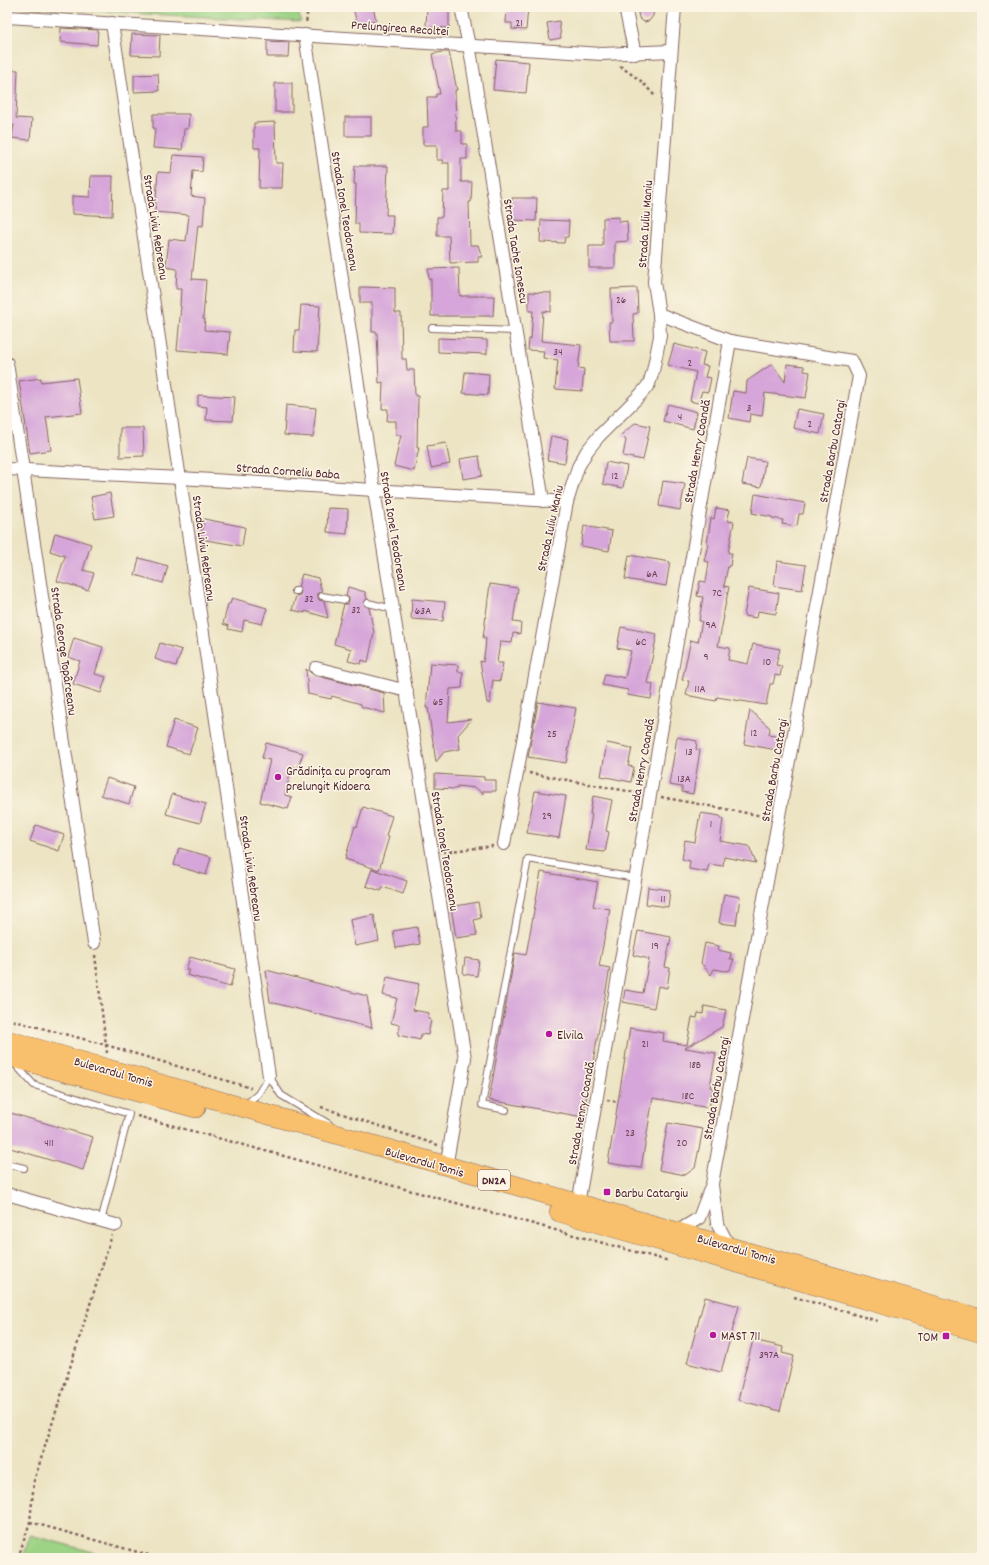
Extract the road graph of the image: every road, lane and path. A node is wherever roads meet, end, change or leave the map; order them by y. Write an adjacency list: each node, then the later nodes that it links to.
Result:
1 (306, 7): 7 (path)
2 (461, 7): 8 (street, Strada Tache Ionescu)
3 (625, 7): 11 (street)
4 (675, 7): 9 (street, Strada Iuliu Maniu)
5 (7, 17): 6 (street, Prelungirea Recoltei)
6 (112, 23): 7 (street, Prelungirea Recoltei); 20 (street, Strada Liviu Rebreanu)
7 (305, 35): 8 (street, Prelungirea Recoltei); 21 (street, Strada Ionel Teodoreanu)
8 (469, 46): 10 (street, Prelungirea Recoltei); 15 (street, Strada Tache Ionescu)
9 (671, 51): 11 (street, Prelungirea Recoltei); 12 (street, Strada Iuliu Maniu)
10 (602, 54): 11 (street, Prelungirea Recoltei); 12 (path)
11 (635, 54)
12 (667, 108): 13 (street, Strada Iuliu Maniu)
13 (659, 314): 16 (street); 23 (street, Strada Iuliu Maniu)
14 (432, 328): 15 (lane)
15 (516, 331): 22 (street, Strada Tache Ionescu)
16 (730, 341): 31 (street, Strada Henry Coandă); 32 (street, Strada Barbu Catargi)
17 (7, 363): 19 (street, Strada George Topârceanu)
18 (7, 470): 19 (street, Strada Corneliu Baba)
19 (24, 470): 20 (street, Strada Corneliu Baba); 36 (street, Strada George Topârceanu)
20 (180, 478): 21 (street, Strada Corneliu Baba); 42 (street, Strada Liviu Rebreanu)
21 (374, 490): 22 (street, Strada Corneliu Baba); 27 (street, Strada Ionel Teodoreanu)
22 (543, 501): 23 (street, Strada Corneliu Baba)
23 (567, 502): 30 (street, Strada Iuliu Maniu)
24 (322, 596): 25 (lane)
25 (345, 600)
26 (368, 604): 27 (lane)
27 (393, 608): 29 (street, Strada Ionel Teodoreanu)
28 (316, 668): 29 (street)
29 (406, 691): 34 (street, Strada Ionel Teodoreanu)
30 (517, 771): 31 (path); 33 (street, Strada Iuliu Maniu)
31 (650, 795): 32 (path); 35 (street, Strada Henry Coandă)
32 (778, 819): 52 (street, Strada Barbu Catargi)
33 (504, 844): 34 (path)
34 (432, 854): 49 (street, Strada Ionel Teodoreanu)
35 (635, 878): 46 (lane); 54 (street, Strada Henry Coandă)
36 (94, 943): 39 (path)
37 (7, 1019): 39 (path)
38 (7, 1040): 41 (main road, Bulevardul Tomis / DN2A)
39 (106, 1045): 41 (path); 43 (path)
40 (7, 1056): 47 (lane); 61 (main road, Bulevardul Tomis / DN2A)
41 (109, 1069): 45 (main road, Bulevardul Tomis / DN2A)
42 (269, 1076): 43 (lane); 48 (lane, Strada Liviu Rebreanu)
43 (260, 1091): 45 (lane)
44 (318, 1106): 49 (path)
45 (241, 1108): 48 (main road, Bulevardul Tomis / DN2A)
46 (506, 1110)
47 (129, 1114): 55 (lane); 59 (path)
48 (356, 1141): 49 (main road, Bulevardul Tomis / DN2A)
49 (448, 1158): 54 (main road, Bulevardul Tomis / DN2A)
50 (7, 1164): 51 (lane)
51 (24, 1168)
52 (712, 1184): 57 (street, Strada Barbu Catargi); 58 (street, Strada Barbu Catargi)
53 (7, 1194): 55 (street)
54 (578, 1204): 57 (main road, Bulevardul Tomis / DN2A)
55 (101, 1221): 56 (street)
56 (116, 1225): 62 (path)
57 (678, 1231): 58 (main road, Bulevardul Tomis / DN2A)
58 (729, 1246): 60 (main road, Bulevardul Tomis / DN2A)
59 (660, 1260)
60 (982, 1319)
61 (982, 1333)
62 (30, 1522): 63 (path); 64 (path)
63 (18, 1558)
64 (159, 1558)

